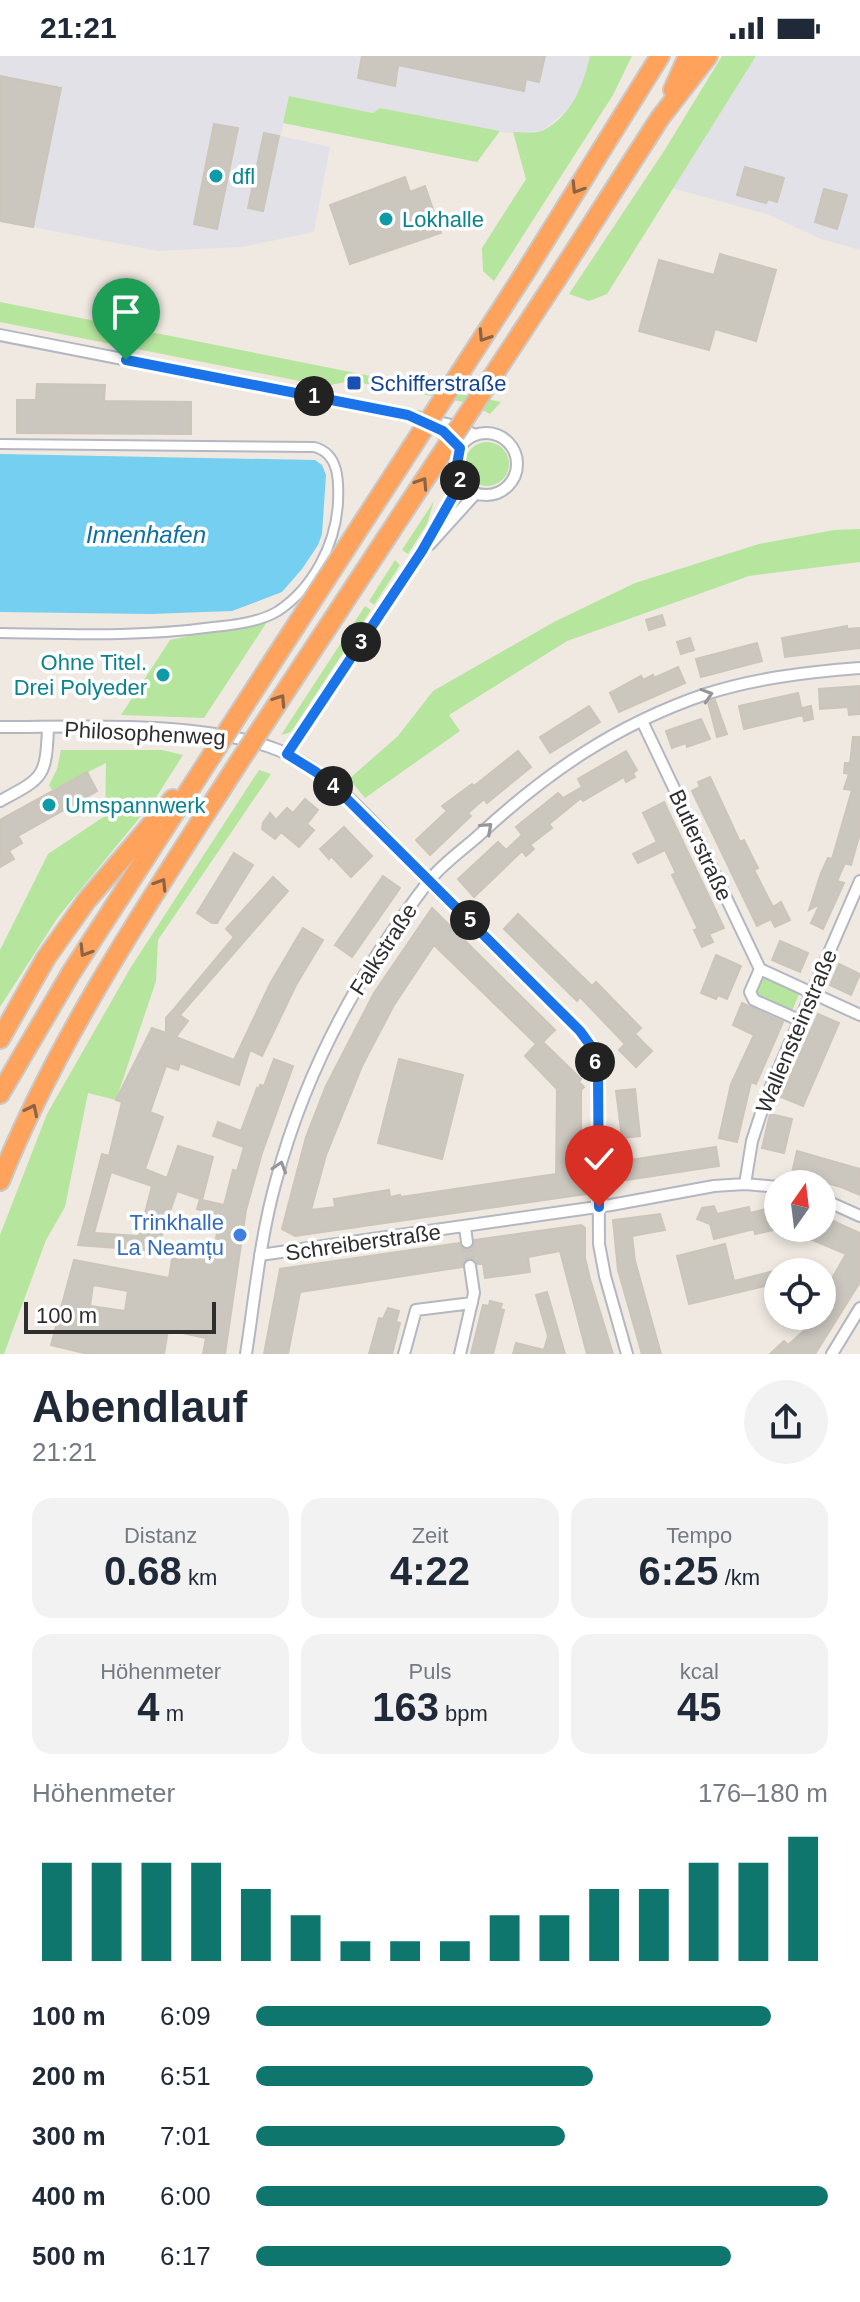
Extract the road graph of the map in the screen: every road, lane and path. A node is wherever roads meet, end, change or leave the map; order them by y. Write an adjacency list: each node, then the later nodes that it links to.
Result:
1 (646, 56): 6 (highway)
2 (660, 56): 6 (highway)
3 (688, 56): 5 (highway)
4 (708, 56): 5 (highway)
5 (660, 118): 31 (highway, one-way to 5, bridge)
6 (618, 122): 21 (highway, one-way to 21, bridge)
7 (0, 335): 8 (street)
8 (408, 415): 9 (street); 11 (street)
9 (475, 435): 11 (street); 13 (street)
10 (0, 444): 15 (street)
11 (460, 448): 12 (street)
12 (461, 482): 13 (street); 14 (street)
13 (476, 493): 14 (street)
14 (422, 551): 20 (street)
15 (0, 633)
16 (860, 668): 17 (street, Falkstraße, one-way to 16)
17 (642, 721): 23 (street, Falkstraße, one-way to 17); 25 (street, Butlerstraße)
18 (0, 727): 19 (street, Philosophenweg)
19 (48, 728): 20 (street, Philosophenweg); 22 (street)
20 (287, 754): 23 (street, Philosophenweg)
21 (212, 755): 29 (highway); 30 (highway, one-way to 30)
22 (0, 801)
23 (429, 880): 35 (street, Philosophenweg); 39 (street, Falkstraße, one-way to 23)
24 (860, 881): 26 (street, Wallensteinstraße)
25 (760, 969): 26 (street); 28 (street, Butlerstraße)
26 (812, 993): 27 (street); 28 (street, Wallensteinstraße)
27 (860, 1015)
28 (799, 1020): 32 (street, Wallensteinstraße)
29 (0, 1039)
30 (0, 1094)
31 (0, 1181)
32 (745, 1184): 33 (street, Schreiberstraße); 35 (street, Schreiberstraße)
33 (764, 1186)
34 (836, 1205): 36 (street)
35 (599, 1207): 37 (street, Schreiberstraße); 46 (street, Philosophenweg)
36 (860, 1216)
37 (465, 1227): 38 (street, Schreiberstraße); 39 (street, Schreiberstraße)
38 (467, 1242)
39 (260, 1255): 43 (street, Falkstraße)
40 (470, 1266): 41 (street)
41 (472, 1303): 44 (street); 45 (street)
42 (860, 1308): 47 (street)
43 (246, 1354)
44 (404, 1354)
45 (460, 1354)
46 (627, 1354)
47 (832, 1354)

